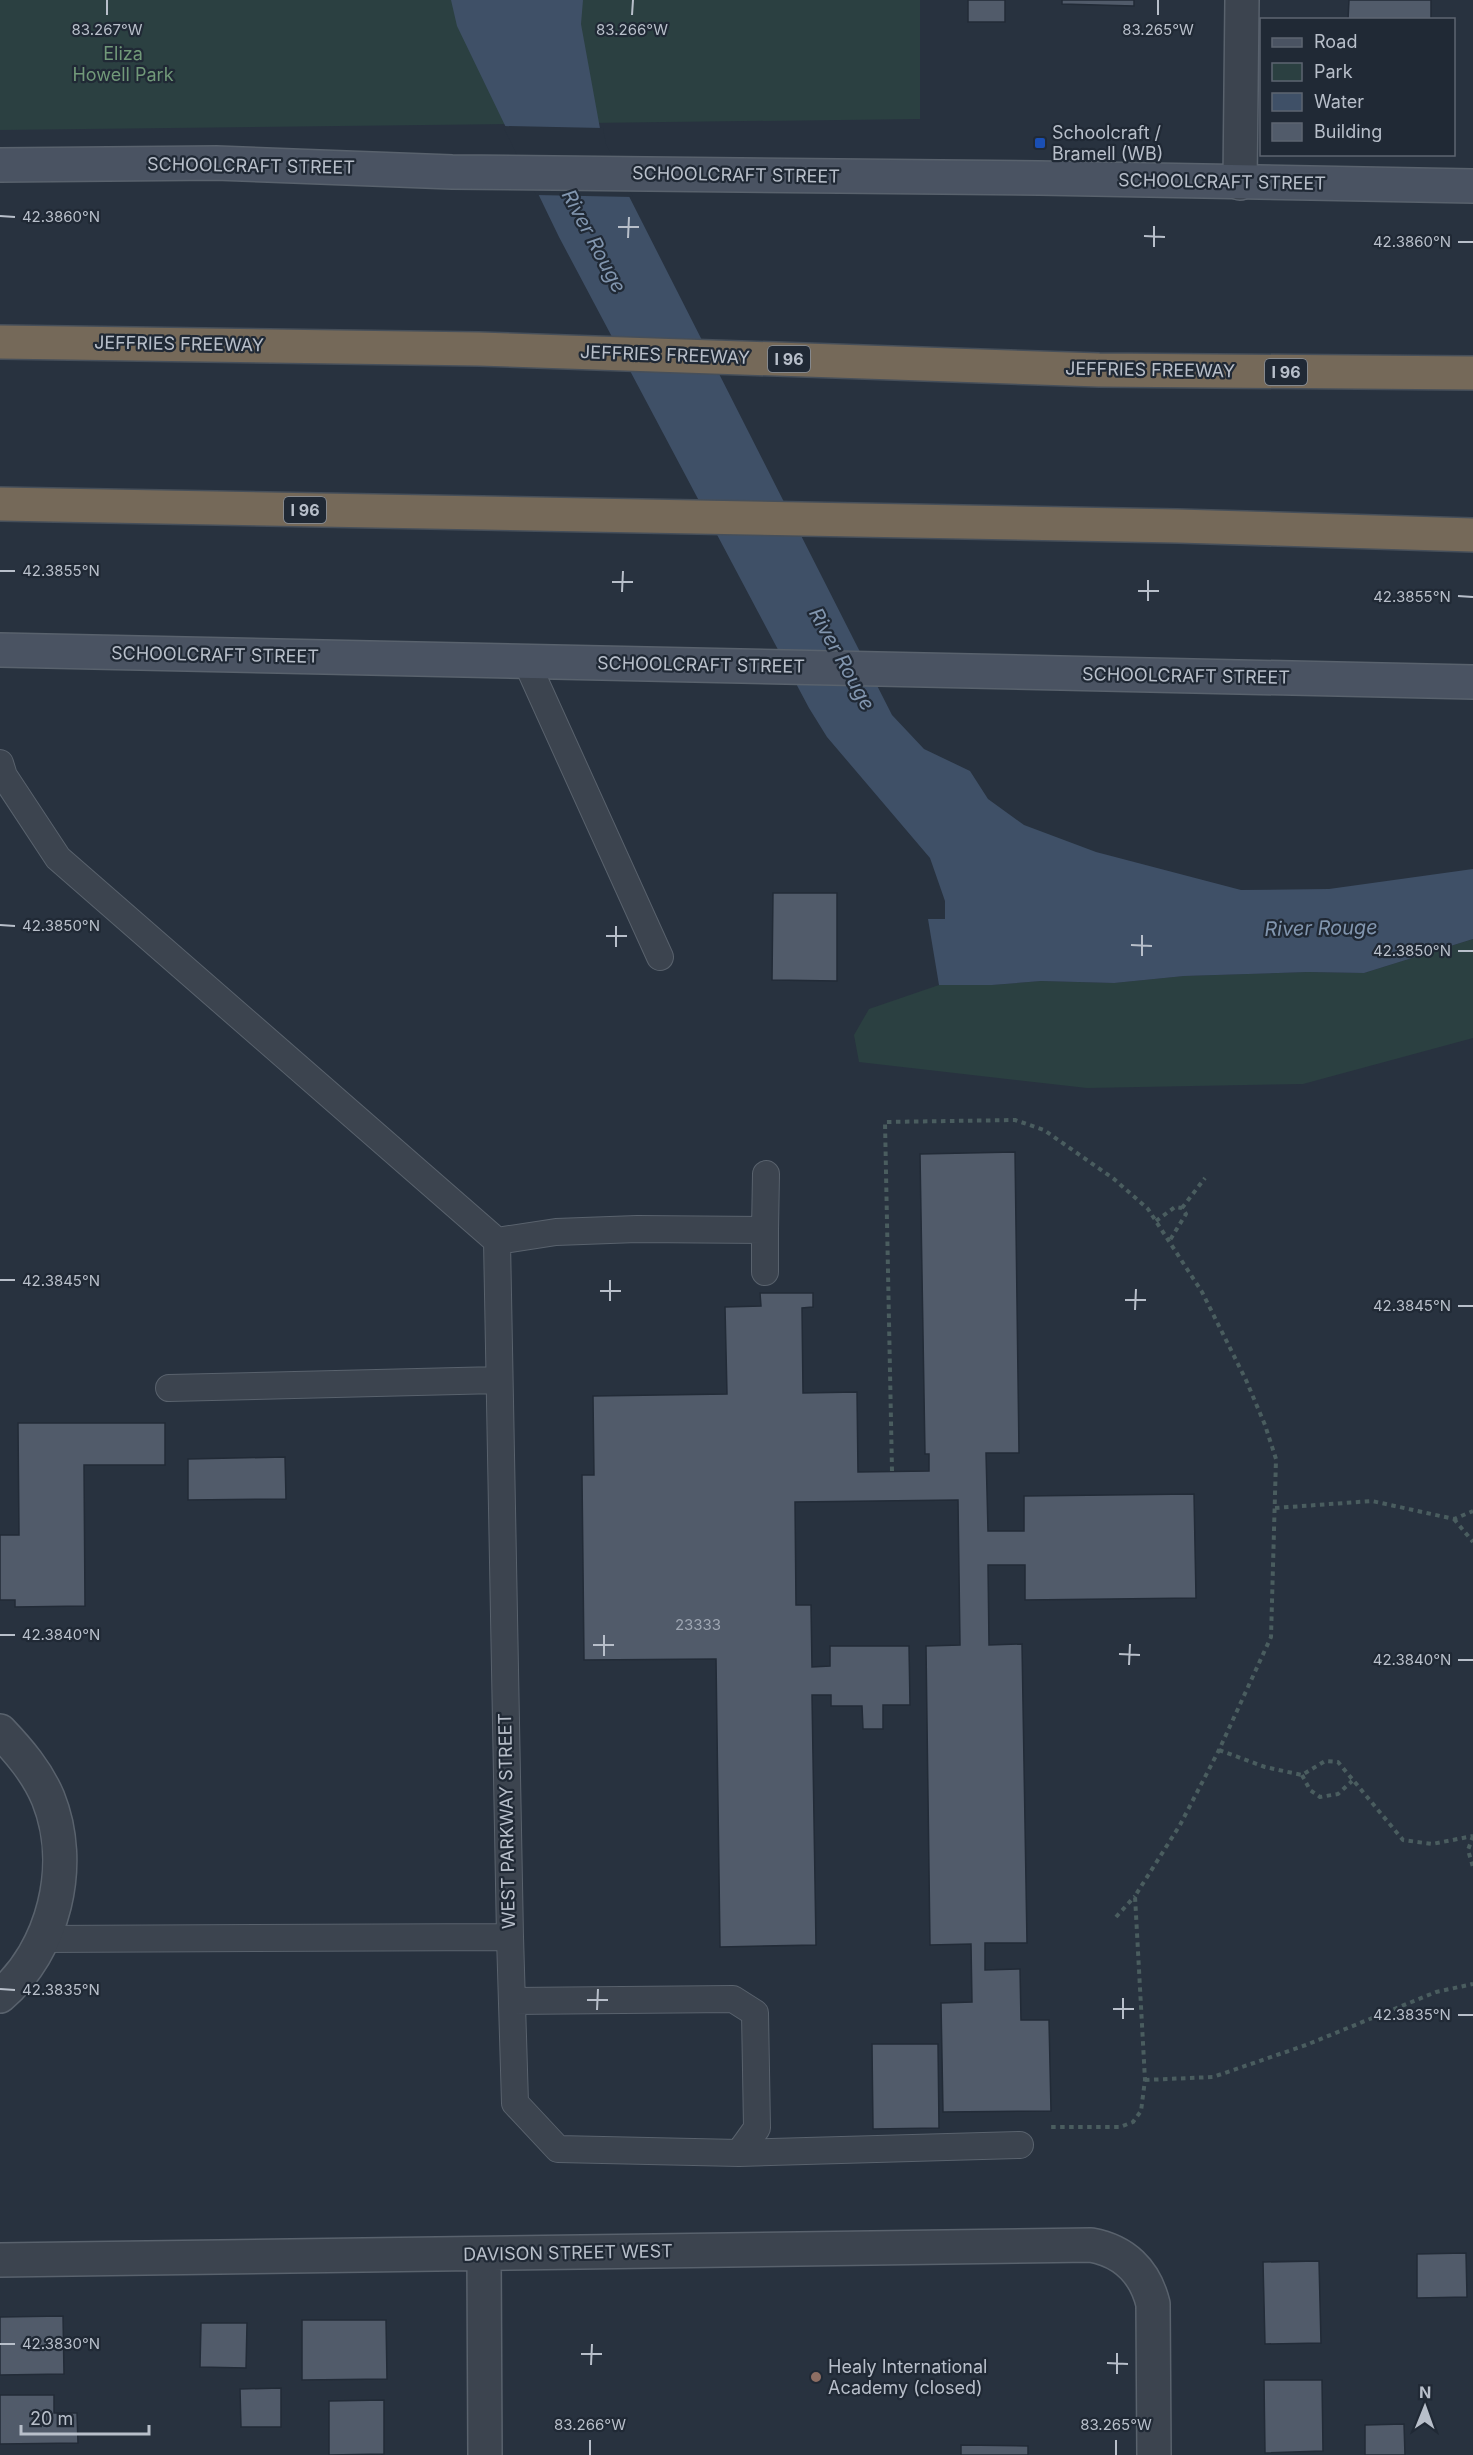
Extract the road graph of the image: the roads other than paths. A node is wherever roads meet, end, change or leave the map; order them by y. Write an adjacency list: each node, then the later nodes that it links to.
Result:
1 (1242, 0): 3 (street)
2 (0, 165): 3 (main road, SCHOOLCRAFT STREET)
3 (1240, 183): 4 (main road, SCHOOLCRAFT STREET)
4 (1473, 186)
5 (0, 342): 6 (highway, JEFFRIES FREEWAY / I 96)
6 (1473, 373)
7 (0, 504): 8 (highway, I 96)
8 (1473, 535)
9 (0, 650): 10 (main road, SCHOOLCRAFT STREET)
10 (526, 661): 11 (main road, SCHOOLCRAFT STREET); 13 (lane)
11 (1473, 682)
12 (0, 763): 16 (lane)
13 (660, 957)
14 (766, 1174): 15 (lane)
15 (765, 1230): 16 (lane); 17 (lane)
16 (497, 1241): 18 (lane, WEST PARKWAY STREET)
17 (765, 1272)
18 (499, 1380): 19 (lane); 21 (lane, WEST PARKWAY STREET)
19 (169, 1388)
20 (0, 1731): 22 (street)
21 (510, 1936): 22 (lane, WEST PARKWAY STREET); 24 (lane)
22 (44, 1939): 23 (street)
23 (0, 1996)
24 (512, 2001): 26 (lane); 26 (lane)
25 (1020, 2145): 26 (lane)
26 (739, 2153)
27 (484, 2254): 28 (street, DAVISON STREET WEST); 29 (street); 30 (street, DAVISON STREET WEST)
28 (0, 2260)
29 (485, 2455)
30 (1154, 2455)

